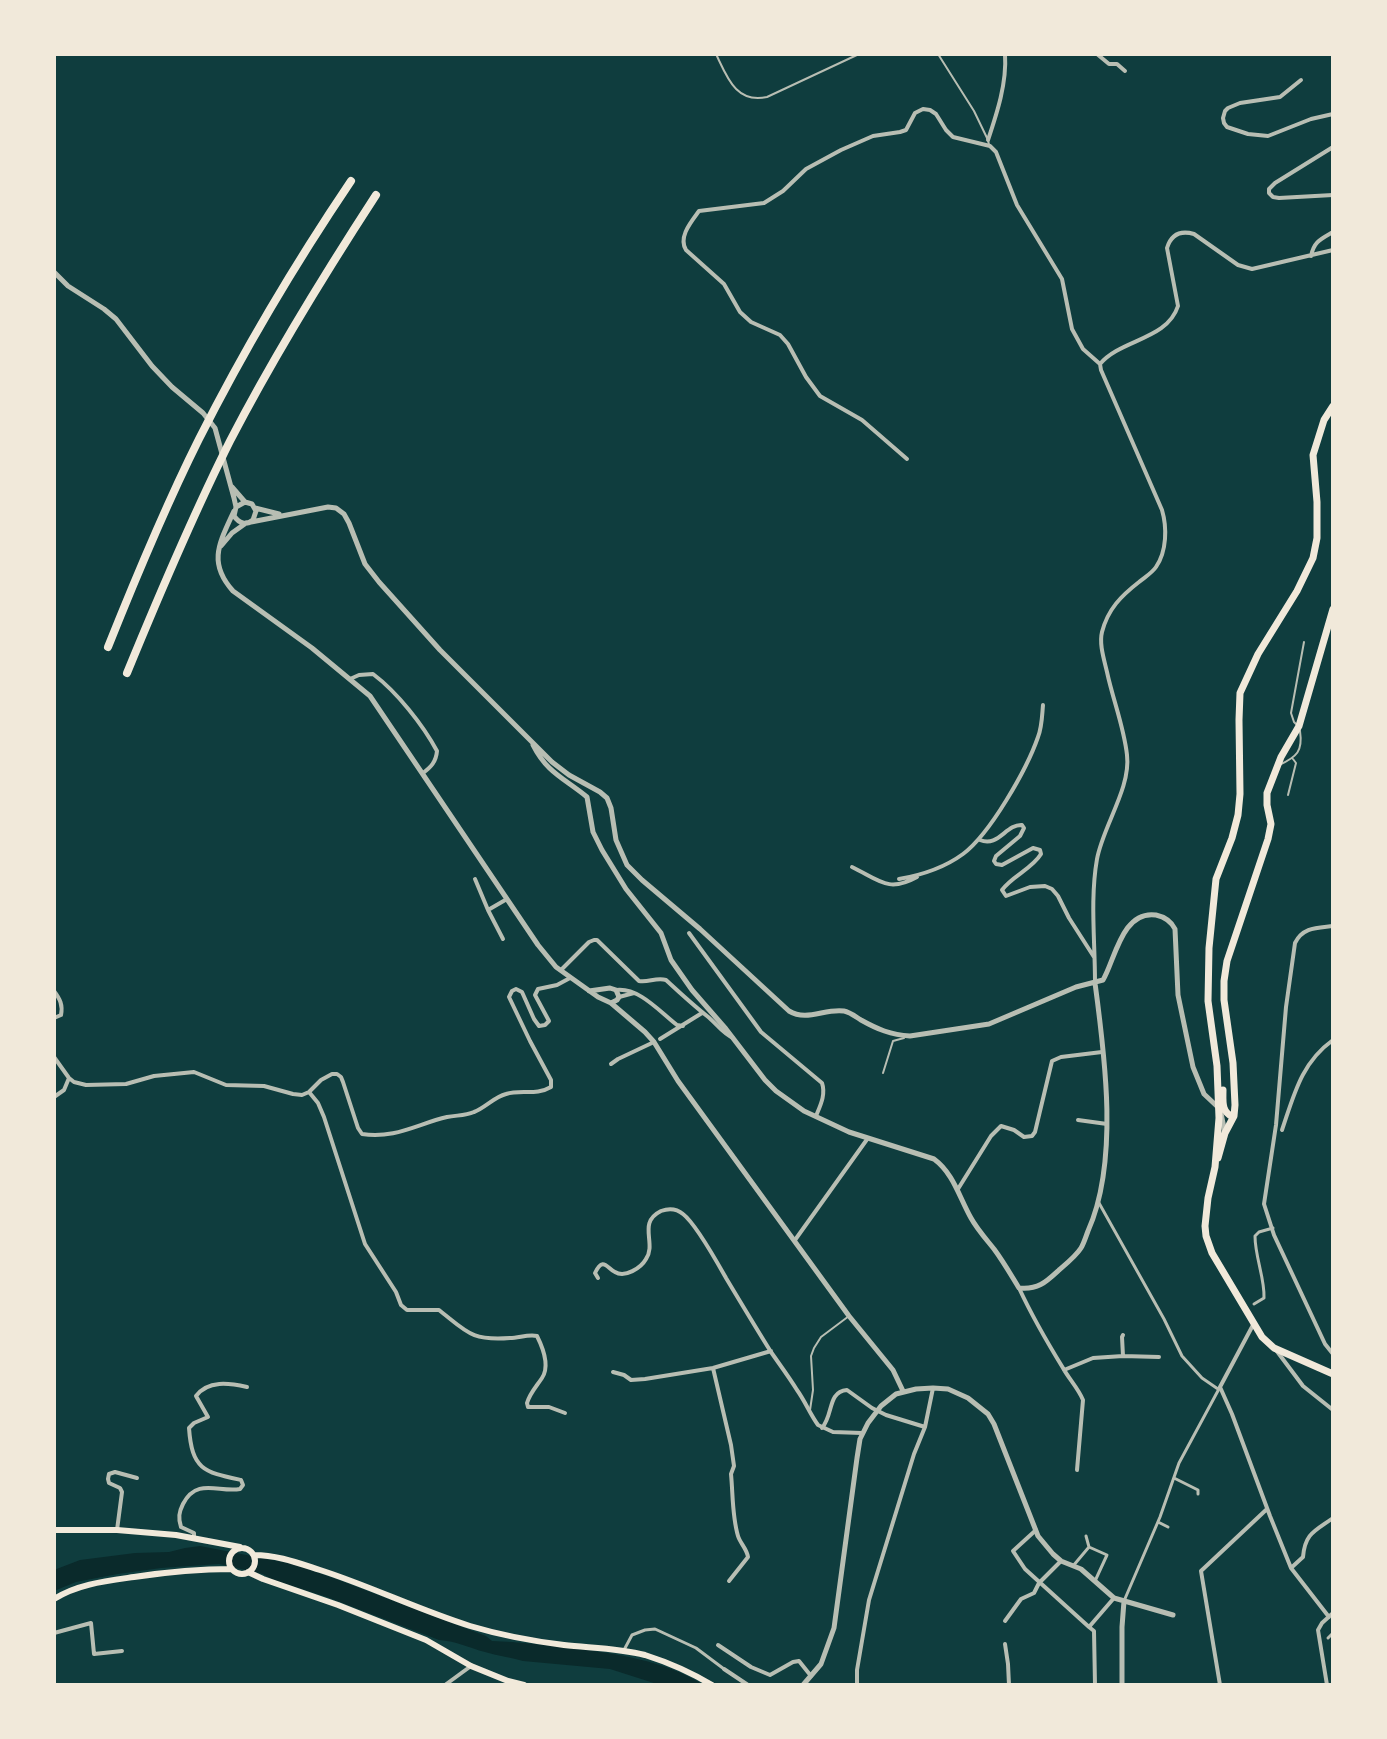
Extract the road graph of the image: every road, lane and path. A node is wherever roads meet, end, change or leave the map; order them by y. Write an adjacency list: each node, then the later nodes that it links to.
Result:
1 (716, 54): 2 (lane)
2 (859, 54)
3 (938, 54): 9 (lane)
4 (1005, 54): 9 (street)
5 (1097, 54): 6 (street)
6 (1125, 71)
7 (1301, 80): 8 (street)
8 (1333, 114)
9 (988, 140): 10 (lane)
10 (990, 146): 19 (street); 21 (street)
11 (1333, 147): 14 (street)
12 (351, 181): 31 (highway)
13 (376, 195): 32 (highway)
14 (1333, 195)
15 (1333, 232): 17 (street)
16 (1333, 250): 17 (street)
17 (1311, 256): 19 (street)
18 (54, 272): 22 (street)
19 (1100, 364): 51 (street)
20 (1333, 406): 70 (main road)
21 (907, 459)
22 (231, 487): 23 (street); 25 (street)
23 (245, 502): 24 (street); 25 (street)
24 (255, 508): 26 (street); 27 (street)
25 (235, 509): 27 (street); 28 (street)
26 (283, 515): 27 (street); 36 (street)
27 (248, 523): 28 (street)
28 (220, 546): 33 (street)
29 (1333, 609): 35 (main road)
30 (1304, 642): 35 (lane)
31 (108, 647)
32 (127, 674)
33 (350, 679): 39 (street); 39 (street)
34 (1043, 705): 41 (street)
35 (1299, 726): 37 (lane); 38 (main road)
36 (532, 744): 66 (street); 67 (street)
37 (1293, 759): 38 (lane); 40 (lane)
38 (1276, 766): 79 (main road)
39 (423, 773): 46 (street)
40 (1287, 795)
41 (980, 840): 43 (street); 51 (street)
42 (852, 867): 43 (street)
43 (920, 875): 45 (street)
44 (475, 879): 47 (street)
45 (899, 879)
46 (507, 898): 47 (street); 52 (street)
47 (488, 910): 50 (street)
48 (1333, 926): 89 (street)
49 (689, 933): 80 (street)
50 (503, 939)
51 (1095, 957): 54 (street)
52 (560, 970): 53 (street); 63 (street)
53 (570, 978): 58 (street); 76 (street)
54 (1095, 983): 66 (street); 71 (street); 78 (street)
55 (607, 990): 56 (street); 58 (street); 61 (street)
56 (616, 990): 59 (street); 60 (street)
57 (54, 991): 64 (street)
58 (590, 991): 61 (street)
59 (635, 993): 60 (street); 65 (street)
60 (618, 999): 61 (street); 62 (street)
61 (608, 1002): 62 (street)
62 (622, 1012): 69 (street)
63 (702, 1013): 65 (street); 67 (street)
64 (54, 1018)
65 (683, 1026): 69 (street)
66 (910, 1036): 74 (lane)
67 (733, 1038): 80 (street)
68 (1333, 1040): 83 (street)
69 (657, 1041): 73 (street); 90 (street)
70 (1214, 1043): 78 (main road); 79 (main road)
71 (1102, 1052): 82 (street); 87 (street)
72 (54, 1057): 75 (street)
73 (611, 1064)
74 (883, 1073)
75 (69, 1078): 76 (street); 77 (street)
76 (309, 1092): 112 (street)
77 (54, 1097)
78 (1219, 1109): 79 (street); 84 (street); 86 (main road)
79 (1230, 1115): 84 (main road)
80 (816, 1117): 85 (street)
81 (1078, 1120): 82 (street)
82 (1107, 1124): 88 (street)
83 (1282, 1130)
84 (1225, 1133): 86 (main road)
85 (868, 1138): 87 (street); 90 (street)
86 (1215, 1167): 95 (main road)
87 (958, 1189): 92 (street)
88 (1099, 1201): 92 (street); 108 (street)
89 (1273, 1228): 93 (street); 99 (street)
90 (795, 1240): 94 (street)
91 (598, 1278): 98 (street)
92 (1019, 1288): 103 (street)
93 (1254, 1305)
94 (849, 1316): 109 (street); 111 (lane)
95 (1254, 1324): 97 (main road); 108 (street)
96 (1124, 1335): 100 (street)
97 (1274, 1348): 105 (main road); 110 (street)
98 (771, 1351): 102 (street); 111 (street)
99 (1333, 1354)
100 (1123, 1356): 101 (street); 103 (street)
101 (1159, 1357)
102 (713, 1368): 104 (street); 141 (street)
103 (1064, 1370): 118 (street)
104 (613, 1372)
105 (1333, 1374)
106 (247, 1387): 130 (street)
107 (933, 1388): 109 (street); 113 (street); 128 (street)
108 (1219, 1388): 117 (street); 122 (street)
109 (903, 1391): 115 (street)
110 (1333, 1410)
111 (810, 1411): 114 (street)
112 (565, 1413)
113 (925, 1427): 114 (street); 166 (street)
114 (822, 1428): 115 (street)
115 (862, 1433): 160 (street)
116 (1172, 1466): 117 (street)
117 (1177, 1468): 120 (street)
118 (1077, 1470)
119 (136, 1478): 127 (street)
120 (1174, 1478): 121 (street); 124 (street)
121 (1198, 1494)
122 (1267, 1509): 138 (street); 170 (street)
123 (1333, 1518): 138 (street)
124 (1158, 1522): 125 (street); 146 (street)
125 (1168, 1527)
126 (54, 1530): 127 (main road)
127 (117, 1530): 130 (main road)
128 (1036, 1530): 136 (street); 143 (street)
129 (1086, 1536): 133 (street)
130 (195, 1538): 131 (main road)
131 (226, 1544): 132 (main road); 134 (main road)
132 (240, 1547): 134 (main road); 135 (main road)
133 (1089, 1547): 137 (street); 142 (street)
134 (231, 1553): 139 (main road)
135 (254, 1555): 140 (main road); 157 (main road)
136 (1061, 1561): 137 (street); 143 (street)
137 (1073, 1566): 142 (street)
138 (1291, 1568): 148 (street)
139 (232, 1569): 140 (main road); 145 (main road)
140 (248, 1572): 158 (main road)
141 (729, 1581)
142 (1095, 1581): 144 (street)
143 (1039, 1583): 149 (street); 150 (street)
144 (1114, 1598): 146 (street); 150 (street)
145 (54, 1599)
146 (1124, 1601): 147 (street); 169 (street)
147 (1173, 1615)
148 (1331, 1615): 171 (street)
149 (1005, 1621)
150 (1089, 1627): 168 (street)
151 (54, 1633): 156 (street)
152 (1333, 1633): 153 (street)
153 (1328, 1638)
154 (1005, 1644): 167 (street)
155 (718, 1645): 160 (street)
156 (122, 1652)
157 (623, 1652): 159 (street); 163 (main road)
158 (471, 1666): 161 (street); 162 (main road)
159 (724, 1669): 164 (street)
160 (811, 1676): 165 (street)
161 (445, 1685)
162 (524, 1685)
163 (712, 1685)
164 (748, 1685)
165 (803, 1685)
166 (857, 1685)
167 (1009, 1685)
168 (1095, 1685)
169 (1122, 1685)
170 (1220, 1685)
171 (1327, 1685)

